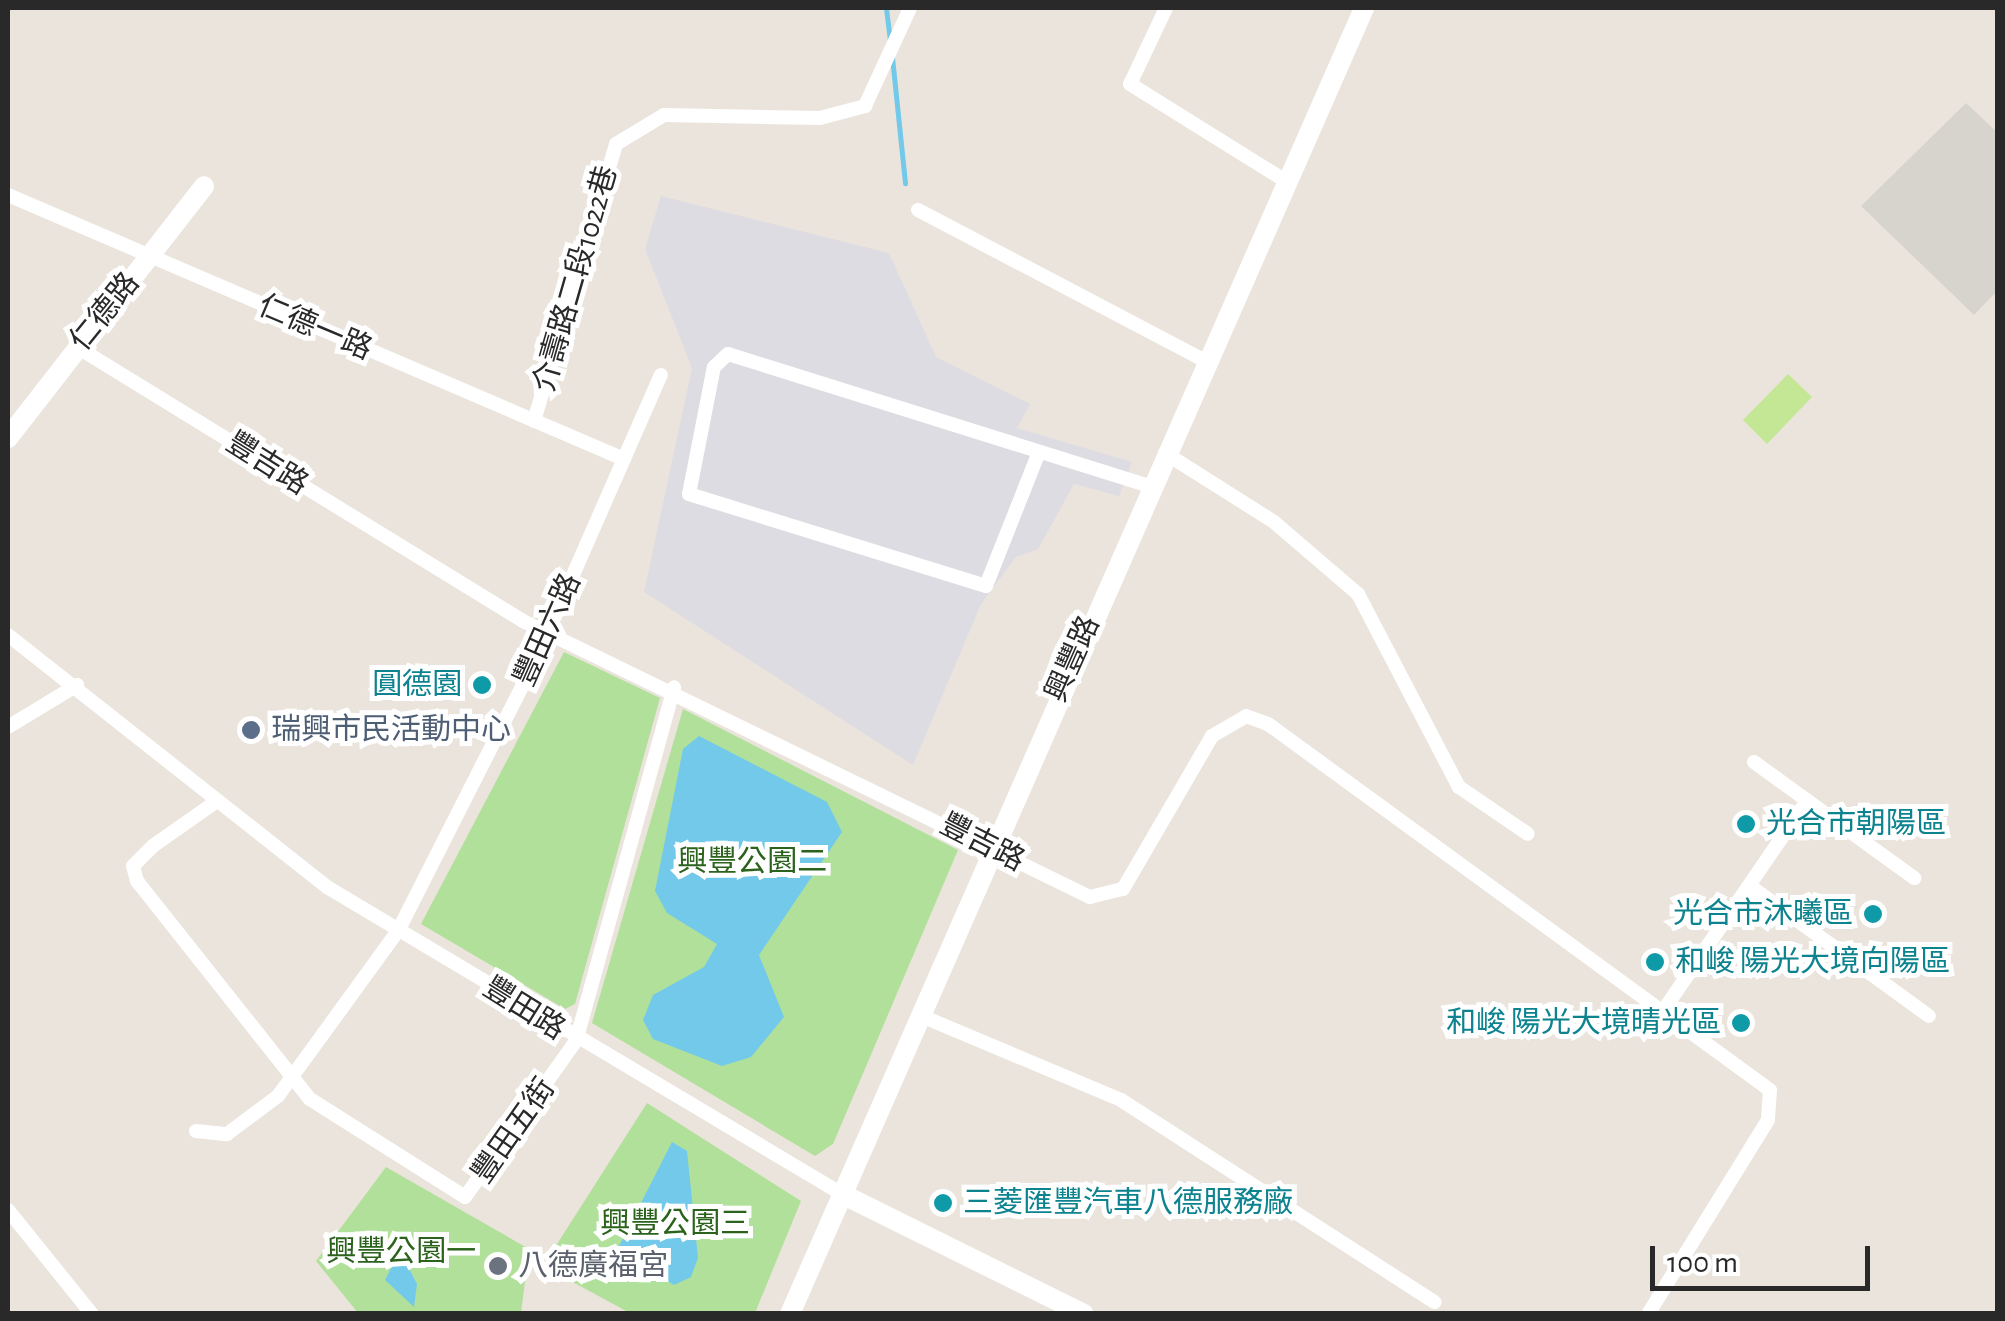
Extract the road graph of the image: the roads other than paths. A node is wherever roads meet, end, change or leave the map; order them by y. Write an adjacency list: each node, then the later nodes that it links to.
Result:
1 (910, 8): 12 (street, 介壽路二段1022巷)
2 (1166, 8): 4 (street)
3 (1364, 8): 4 (main road, 興豐路)
4 (1286, 181): 10 (main road, 興豐路)
5 (204, 186): 8 (main road, 仁德路)
6 (8, 195): 8 (street, 仁德一路)
7 (918, 210): 10 (street)
8 (149, 257): 9 (main road, 仁德路); 12 (street, 仁德一路)
9 (77, 347): 13 (main road, 仁德路); 18 (street, 豐吉路)
10 (1206, 361): 15 (main road, 興豐路)
11 (661, 375): 16 (street, 豐田六路)
12 (534, 421): 16 (street, 仁德一路)
13 (8, 438)
14 (1039, 452): 14 (street); 17 (street)
15 (1165, 453): 17 (main road, 興豐路); 26 (street)
16 (624, 459): 18 (street, 豐田六路)
17 (1150, 486): 27 (main road, 興豐路)
18 (548, 632): 21 (street, 豐吉路); 30 (street, 豐田六路)
19 (8, 635): 20 (street, 豐田路)
20 (77, 685): 22 (street); 24 (street, 豐田路)
21 (674, 686): 27 (street, 豐吉路); 34 (street, 豐田五街)
22 (8, 727)
23 (1754, 762): 25 (street)
24 (216, 801): 30 (street, 豐田路); 35 (street)
25 (1807, 802): 28 (street); 29 (street)
26 (1528, 834)
27 (990, 846): 31 (street, 豐吉路); 32 (main road, 興豐路)
28 (1914, 878)
29 (1750, 886): 31 (street); 33 (street)
30 (398, 931): 34 (street, 豐田路); 35 (street, 豐田六路)
31 (1663, 1011): 43 (street, 豐吉路)
32 (919, 1015): 37 (main road, 興豐路); 39 (street)
33 (1929, 1016)
34 (576, 1041): 35 (street, 豐田五街); 37 (street, 豐田路)
35 (290, 1078): 36 (street, 豐田六路)
36 (196, 1131)
37 (842, 1194): 41 (main road, 興豐路); 42 (main road, 豐田路)
38 (8, 1210): 40 (street)
39 (1434, 1302)
40 (92, 1314)
41 (790, 1314)
42 (1084, 1314)
43 (1648, 1314)

